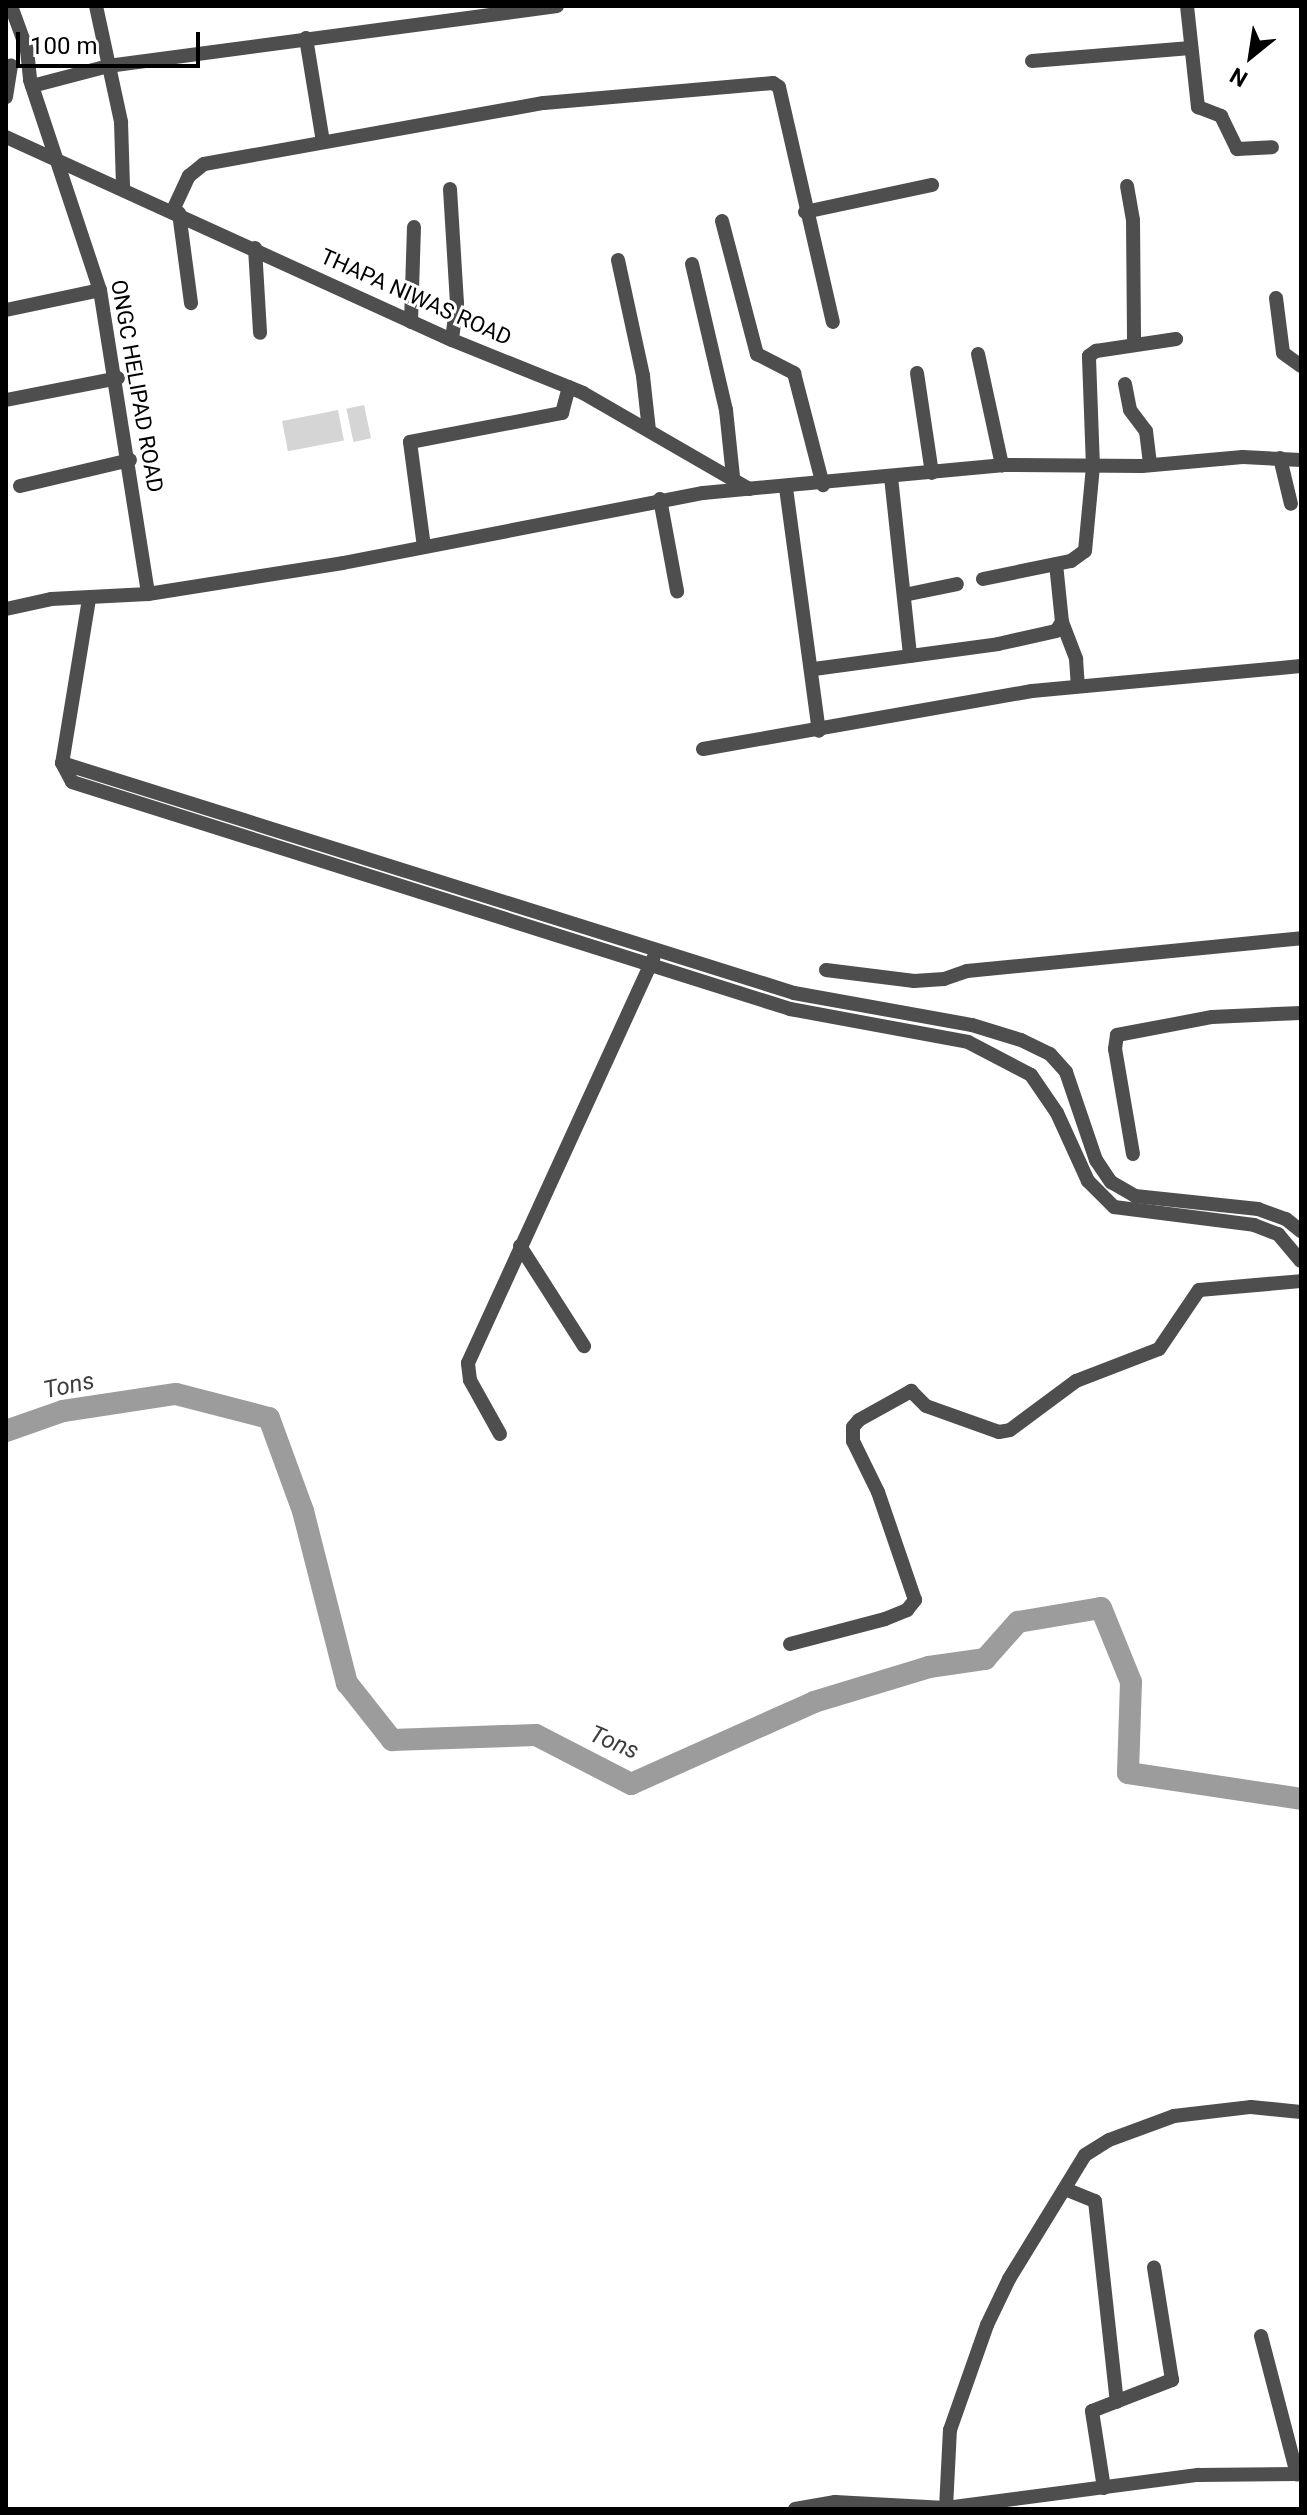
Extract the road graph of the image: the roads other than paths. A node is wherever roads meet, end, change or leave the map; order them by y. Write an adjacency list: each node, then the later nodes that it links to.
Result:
1 (11, 6): 11 (street, ONGC HELIPAD ROAD)
2 (96, 6): 10 (street)
3 (557, 6): 5 (street)
4 (1192, 7): 7 (street)
5 (530, 9): 6 (street)
6 (306, 38): 10 (street); 14 (street)
7 (1190, 48): 8 (street); 15 (street)
8 (1032, 61)
9 (8, 62): 11 (street); 12 (street)
10 (108, 66): 11 (street); 19 (street)
11 (31, 83): 16 (street, ONGC HELIPAD ROAD)
12 (6, 97)
13 (6, 137): 16 (street, THAPA NIWAS ROAD)
14 (323, 142): 21 (street); 22 (street)
15 (1272, 147)
16 (59, 157): 19 (street, THAPA NIWAS ROAD); 28 (street, ONGC HELIPAD ROAD)
17 (932, 185): 22 (street)
18 (1127, 186): 37 (street)
19 (123, 187): 21 (street, THAPA NIWAS ROAD)
20 (450, 189): 36 (street)
21 (176, 211): 25 (street, THAPA NIWAS ROAD); 30 (street)
22 (805, 212): 33 (street)
23 (722, 221): 55 (street)
24 (414, 227): 32 (street)
25 (255, 248): 32 (street, THAPA NIWAS ROAD); 34 (street)
26 (618, 260): 45 (street)
27 (692, 264): 53 (street)
28 (100, 290): 31 (street); 41 (street, ONGC HELIPAD ROAD)
29 (1276, 298): 39 (street)
30 (191, 303)
31 (6, 310)
32 (411, 322): 36 (street, THAPA NIWAS ROAD)
33 (833, 322)
34 (260, 333)
35 (1176, 339): 37 (street)
36 (452, 340): 43 (street, THAPA NIWAS ROAD)
37 (1134, 344): 51 (street)
38 (978, 354): 49 (street)
39 (1301, 366)
40 (917, 373): 52 (street)
41 (118, 378): 44 (street); 47 (street, ONGC HELIPAD ROAD)
42 (1125, 384): 50 (street)
43 (569, 387): 45 (street, THAPA NIWAS ROAD); 61 (street)
44 (6, 400)
45 (649, 430): 53 (street, THAPA NIWAS ROAD)
46 (1280, 458): 48 (street); 50 (street); 60 (street)
47 (130, 460): 56 (street); 66 (street, ONGC HELIPAD ROAD)
48 (1301, 460)
49 (1002, 465): 51 (street); 52 (street)
50 (1150, 465): 51 (street)
51 (1093, 467): 62 (street)
52 (932, 473): 54 (street)
53 (733, 477): 58 (street, THAPA NIWAS ROAD)
54 (891, 477): 55 (street); 67 (street)
55 (823, 485): 57 (street)
56 (20, 486)
57 (786, 488): 58 (street); 73 (street)
58 (749, 489): 59 (street)
59 (660, 499): 61 (street); 65 (street)
60 (1291, 504)
61 (424, 547): 66 (street)
62 (1056, 564): 63 (street); 70 (street)
63 (983, 579)
64 (957, 584): 67 (street)
65 (677, 591)
66 (148, 594): 68 (street)
67 (904, 595): 71 (street)
68 (89, 599): 69 (street); 77 (street)
69 (7, 606)
70 (1062, 622): 71 (street); 74 (street)
71 (910, 656): 73 (street)
72 (1301, 666): 74 (street)
73 (814, 669): 75 (street)
74 (1078, 686): 75 (street)
75 (819, 731): 76 (street)
76 (703, 749)
77 (62, 763): 78 (street); 78 (street)
78 (227, 823): 79 (street); 80 (street)
79 (517, 906): 80 (street); 82 (street)
80 (513, 922): 83 (street)
81 (1301, 938): 84 (street)
82 (657, 950): 83 (street); 87 (street)
83 (650, 965): 88 (street); 89 (street)
84 (826, 970)
85 (1301, 1013): 86 (street)
86 (1133, 1154)
87 (1301, 1231)
88 (520, 1246): 91 (street); 92 (street)
89 (1301, 1261)
90 (1301, 1281): 93 (street)
91 (584, 1346)
92 (500, 1434)
93 (790, 1644)
94 (1301, 2112): 95 (street)
95 (1065, 2189): 98 (street); 101 (street)
96 (1154, 2267): 98 (street)
97 (1261, 2336): 99 (street)
98 (1117, 2402): 100 (street)
99 (1299, 2474): 100 (street)
100 (1104, 2488): 101 (street)
101 (946, 2508): 102 (street)
102 (795, 2509)

